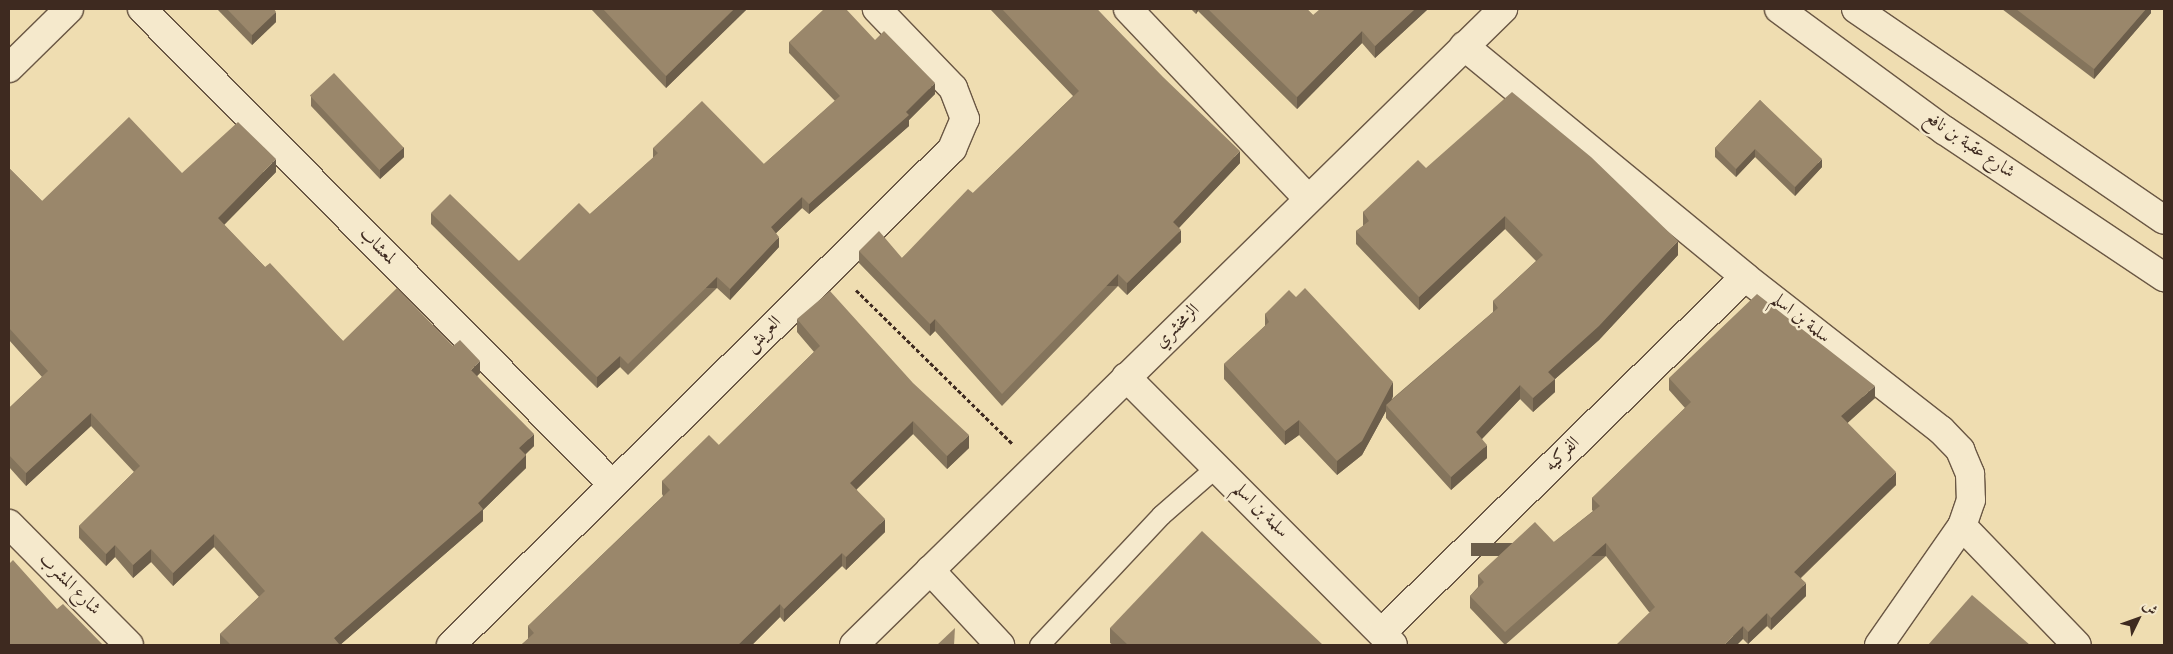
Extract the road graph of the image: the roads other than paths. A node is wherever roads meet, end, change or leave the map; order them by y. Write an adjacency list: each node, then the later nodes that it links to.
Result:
1 (69, 9): 9 (street)
2 (142, 9): 16 (street, لمعشاب)
3 (877, 9): 16 (street, العريش)
4 (1128, 9): 10 (street)
5 (1503, 9): 8 (street, الزمخشري)
6 (1779, 9): 13 (street, شارع عقبة بن نافع)
7 (1856, 9): 11 (street)
8 (1464, 46): 10 (street, الزمخشري); 12 (street, سلمة بن اسلم)
9 (9, 68)
10 (1308, 200): 14 (street, الزمخشري)
11 (2164, 220)
12 (1745, 277): 18 (street, سلمة بن اسلم); 20 (street, الفركيه)
13 (2164, 277)
14 (1126, 377): 15 (street, سلمة بن اسلم); 19 (street, الزمخشري)
15 (1216, 467): 20 (street, سلمة بن اسلم); 25 (lane)
16 (612, 484): 22 (street, العريش)
17 (9, 524): 21 (street, شارع المشرب)
18 (1962, 526): 26 (street, سلمة بن اسلم); 27 (street)
19 (930, 570): 23 (street, الزمخشري); 24 (street)
20 (1387, 639)
21 (129, 645)
22 (451, 645)
23 (854, 645)
24 (1000, 645)
25 (1039, 645)
26 (1879, 645)
27 (2077, 645)

